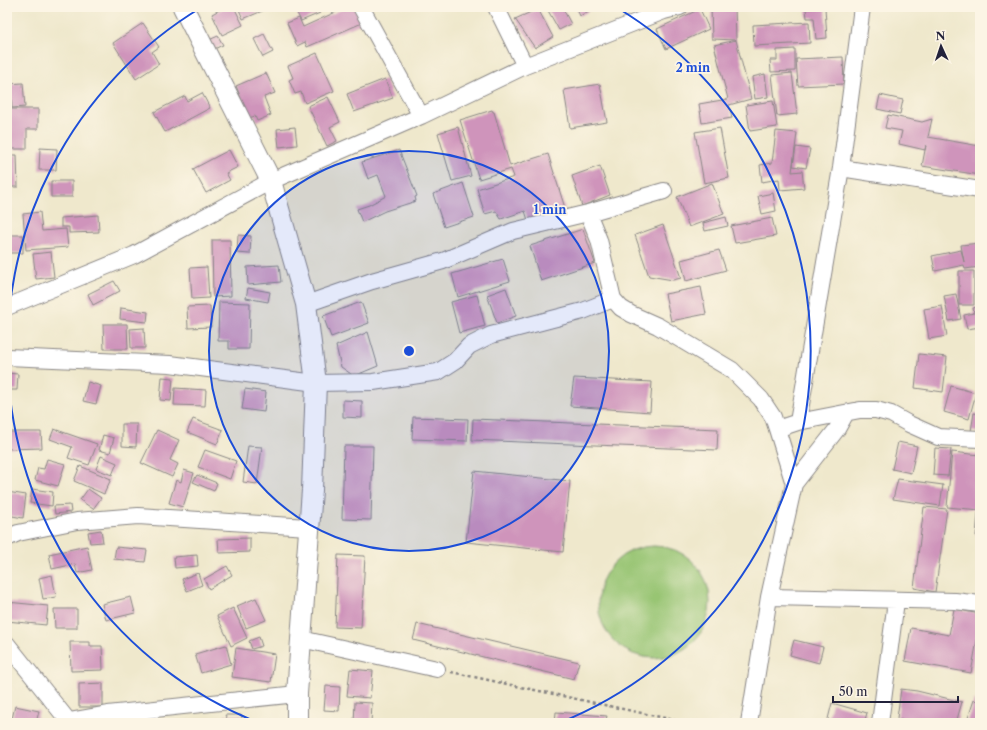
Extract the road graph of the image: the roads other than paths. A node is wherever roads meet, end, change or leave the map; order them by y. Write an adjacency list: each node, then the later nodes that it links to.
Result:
1 (183, 7): 10 (street)
2 (361, 7): 8 (street)
3 (496, 7): 7 (street)
4 (680, 7): 6 (street)
5 (862, 7): 9 (street)
6 (664, 9): 7 (street)
7 (525, 66): 8 (street)
8 (421, 116): 10 (street)
9 (841, 168): 11 (street); 20 (street)
10 (271, 181): 15 (street); 16 (street)
11 (980, 190)
12 (664, 191): 13 (street)
13 (588, 213): 14 (street); 15 (street)
14 (613, 299): 18 (street); 21 (street)
15 (306, 304): 18 (street)
16 (7, 307)
17 (7, 358): 18 (street)
18 (316, 383): 24 (street)
19 (846, 413): 20 (street); 22 (street); 23 (street)
20 (798, 422): 21 (street)
21 (777, 429): 23 (street)
22 (980, 439)
23 (794, 484): 26 (street)
24 (308, 527): 25 (street); 29 (street)
25 (7, 538)
26 (769, 597): 27 (street); 35 (street)
27 (896, 600): 28 (street); 36 (street)
28 (980, 604)
29 (301, 639): 31 (street); 32 (street)
30 (7, 644): 33 (street)
31 (437, 669)
32 (297, 694): 33 (street); 34 (street)
33 (69, 722)
34 (297, 723)
35 (749, 723)
36 (880, 723)

